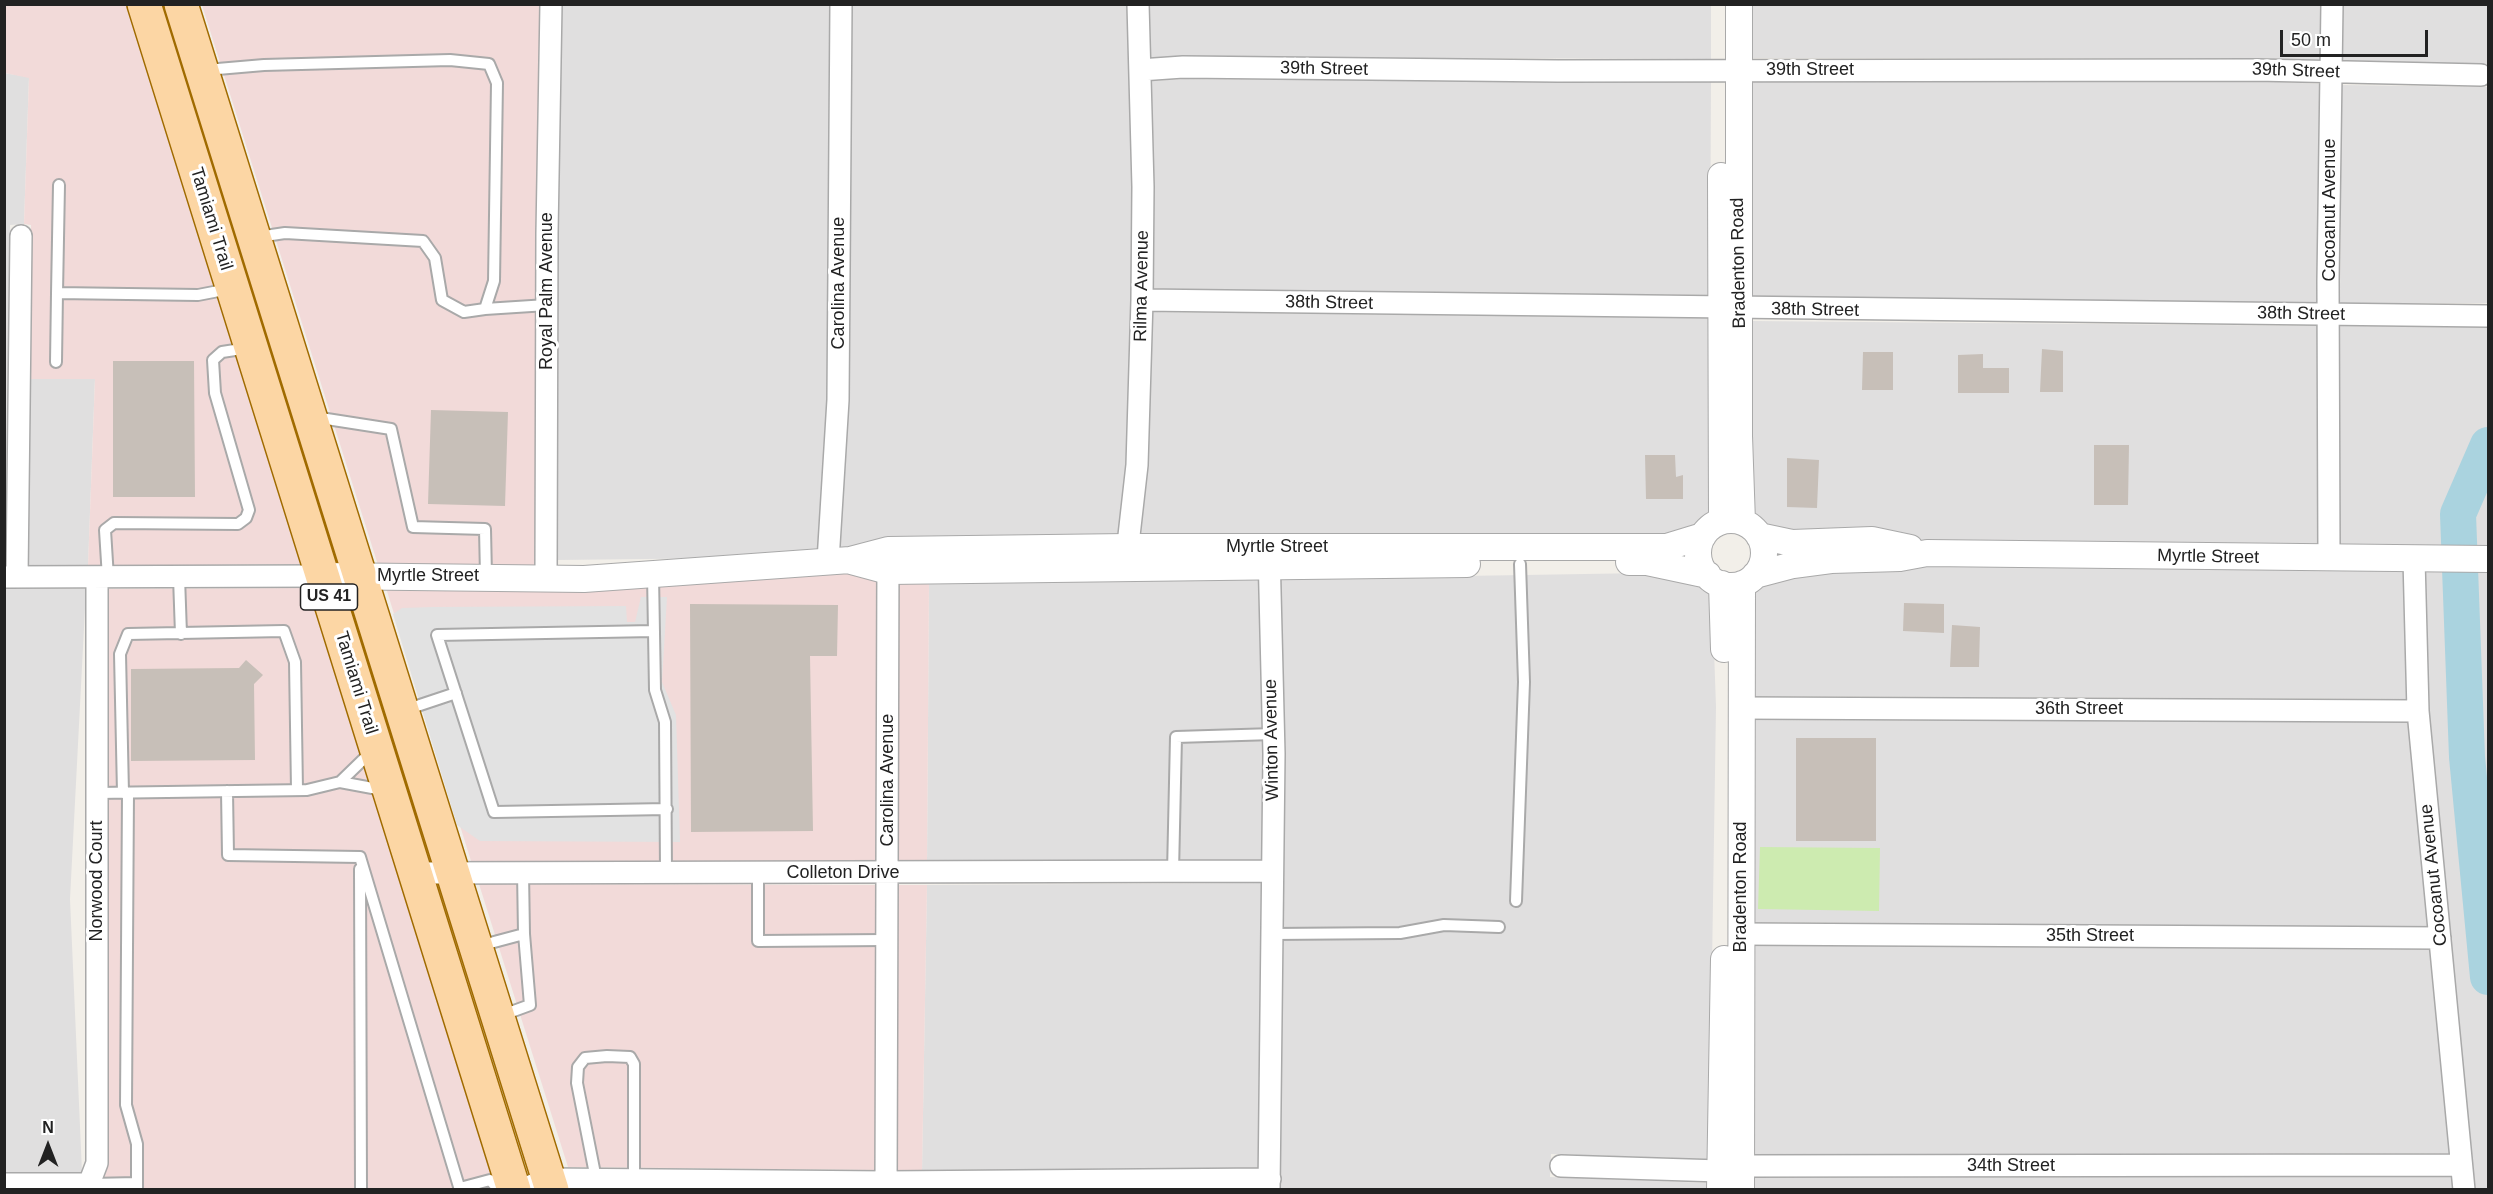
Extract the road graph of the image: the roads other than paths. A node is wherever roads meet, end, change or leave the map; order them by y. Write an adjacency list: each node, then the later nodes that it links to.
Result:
1 (144, 4): 17 (main road, Tamiami Trail / US 41)
2 (181, 4): 11 (main road, Tamiami Trail / US 41)
3 (551, 4): 20 (street, Royal Palm Avenue)
4 (840, 4): 36 (street, Carolina Avenue)
5 (1138, 4): 9 (street, Rilma Avenue)
6 (1722, 4): 10 (street, Bradenton Road)
7 (1739, 4): 10 (street, Bradenton Road)
8 (2332, 4): 12 (street, Cocoanut Avenue)
9 (1140, 70): 10 (street, 39th Street); 19 (street, Rilma Avenue)
10 (1730, 70): 12 (street, 39th Street); 21 (street, Bradenton Road)
11 (202, 71): 16 (main road, Tamiami Trail / US 41); 22 (lane)
12 (2331, 73): 13 (street, 39th Street); 23 (street, Cocoanut Avenue)
13 (2481, 75)
14 (59, 185): 18 (lane)
15 (21, 236): 42 (street)
16 (255, 237): 22 (lane); 27 (main road, Tamiami Trail / US 41)
17 (232, 288): 18 (lane); 25 (main road, Tamiami Trail / US 41)
18 (57, 293): 26 (lane)
19 (1142, 300): 21 (street, 38th Street); 30 (street, Rilma Avenue)
20 (547, 305): 22 (lane); 44 (street, Royal Palm Avenue)
21 (1730, 307): 23 (street, 38th Street); 28 (street, Bradenton Road)
22 (485, 309)
23 (2329, 315): 24 (street, 38th Street); 32 (street, Cocoanut Avenue)
24 (2488, 316)
25 (251, 347): 39 (main road, Tamiami Trail / US 41); 45 (lane)
26 (56, 362)
27 (311, 417): 40 (main road, Tamiami Trail / US 41); 41 (lane)
28 (1732, 529): 29 (street, Myrtle Street); 31 (street, Myrtle Street); 46 (street, Bradenton Road); 46 (street, Bradenton Road)
29 (1927, 553): 32 (street, Myrtle Street); 46 (street, Myrtle Street)
30 (1127, 556): 31 (street, Myrtle Street); 35 (street, Myrtle Street)
31 (1269, 557): 37 (street, Myrtle Street); 53 (street, Winton Avenue)
32 (2329, 559): 33 (street, Myrtle Street)
33 (2422, 559): 34 (street, Myrtle Street); 52 (street, Cocoanut Avenue)
34 (2488, 559)
35 (888, 560): 36 (street, Myrtle Street); 70 (street, Carolina Avenue)
36 (839, 561): 38 (street, Myrtle Street)
37 (1521, 564): 46 (street, Myrtle Street); 71 (lane)
38 (653, 575): 44 (street, Myrtle Street); 47 (lane)
39 (323, 576): 40 (street, Myrtle Street); 43 (street, Myrtle Street); 54 (main road, Tamiami Trail / US 41)
40 (362, 576): 41 (street, Myrtle Street); 51 (main road, Tamiami Trail / US 41)
41 (486, 576): 44 (street, Myrtle Street)
42 (11, 577): 45 (street, Myrtle Street)
43 (179, 577): 45 (street, Myrtle Street); 48 (lane)
44 (546, 577)
45 (103, 578): 59 (street, Norwood Court)
46 (1732, 579): 50 (street, Bradenton Road); 83 (street, Bradenton Road)
47 (654, 631): 49 (lane); 61 (lane)
48 (181, 634): 56 (lane); 60 (lane)
49 (456, 693): 51 (lane); 61 (lane)
50 (1740, 708): 52 (street, 36th Street); 75 (street, Bradenton Road)
51 (403, 710): 64 (main road, Tamiami Trail / US 41)
52 (2418, 711): 76 (street, Cocoanut Avenue)
53 (1274, 734): 63 (street, Winton Avenue); 66 (lane)
54 (376, 747): 55 (lane); 57 (main road, Tamiami Trail / US 41)
55 (340, 782): 56 (lane); 57 (lane)
56 (297, 790): 58 (lane)
57 (388, 790): 67 (main road, Tamiami Trail / US 41)
58 (227, 791): 60 (lane); 62 (lane)
59 (97, 793): 60 (lane); 86 (street, Norwood Court)
60 (126, 793): 88 (lane)
61 (667, 809): 68 (lane)
62 (360, 857): 91 (lane); 92 (lane)
63 (1272, 871): 66 (street, Colleton Drive); 74 (street, Winton Avenue)
64 (453, 872): 65 (street, Colleton Drive); 67 (street, Colleton Drive); 78 (main road, Tamiami Trail / US 41)
65 (523, 872): 68 (street, Colleton Drive); 73 (lane)
66 (1173, 872): 70 (street, Colleton Drive)
67 (415, 873): 94 (main road, Tamiami Trail / US 41)
68 (666, 873): 69 (street, Colleton Drive)
69 (758, 873): 70 (street, Colleton Drive); 77 (lane)
70 (887, 873): 77 (street, Carolina Avenue)
71 (1516, 901)
72 (1499, 927): 74 (lane)
73 (524, 934): 78 (lane); 79 (lane)
74 (1272, 934): 87 (street, Winton Avenue)
75 (1741, 934): 76 (street, 35th Street); 83 (street, Bradenton Road)
76 (2440, 938): 80 (street, Cocoanut Avenue)
77 (886, 940): 90 (street, Carolina Avenue)
78 (476, 946): 79 (main road, Tamiami Trail / US 41)
79 (498, 1017): 89 (main road, Tamiami Trail / US 41)
80 (2461, 1165): 83 (street, 34th Street); 95 (street, Cocoanut Avenue)
81 (1561, 1166): 83 (street, 34th Street)
82 (596, 1179): 84 (street); 84 (lane); 89 (street)
83 (1730, 1179)
84 (634, 1180): 90 (street)
85 (4, 1184): 86 (street)
86 (89, 1184): 88 (lane)
87 (1269, 1184): 90 (street)
88 (137, 1186)
89 (540, 1186)
90 (886, 1186)
91 (460, 1189): 93 (lane)
92 (361, 1190)
93 (499, 1190)
94 (514, 1190)
95 (2464, 1190)

